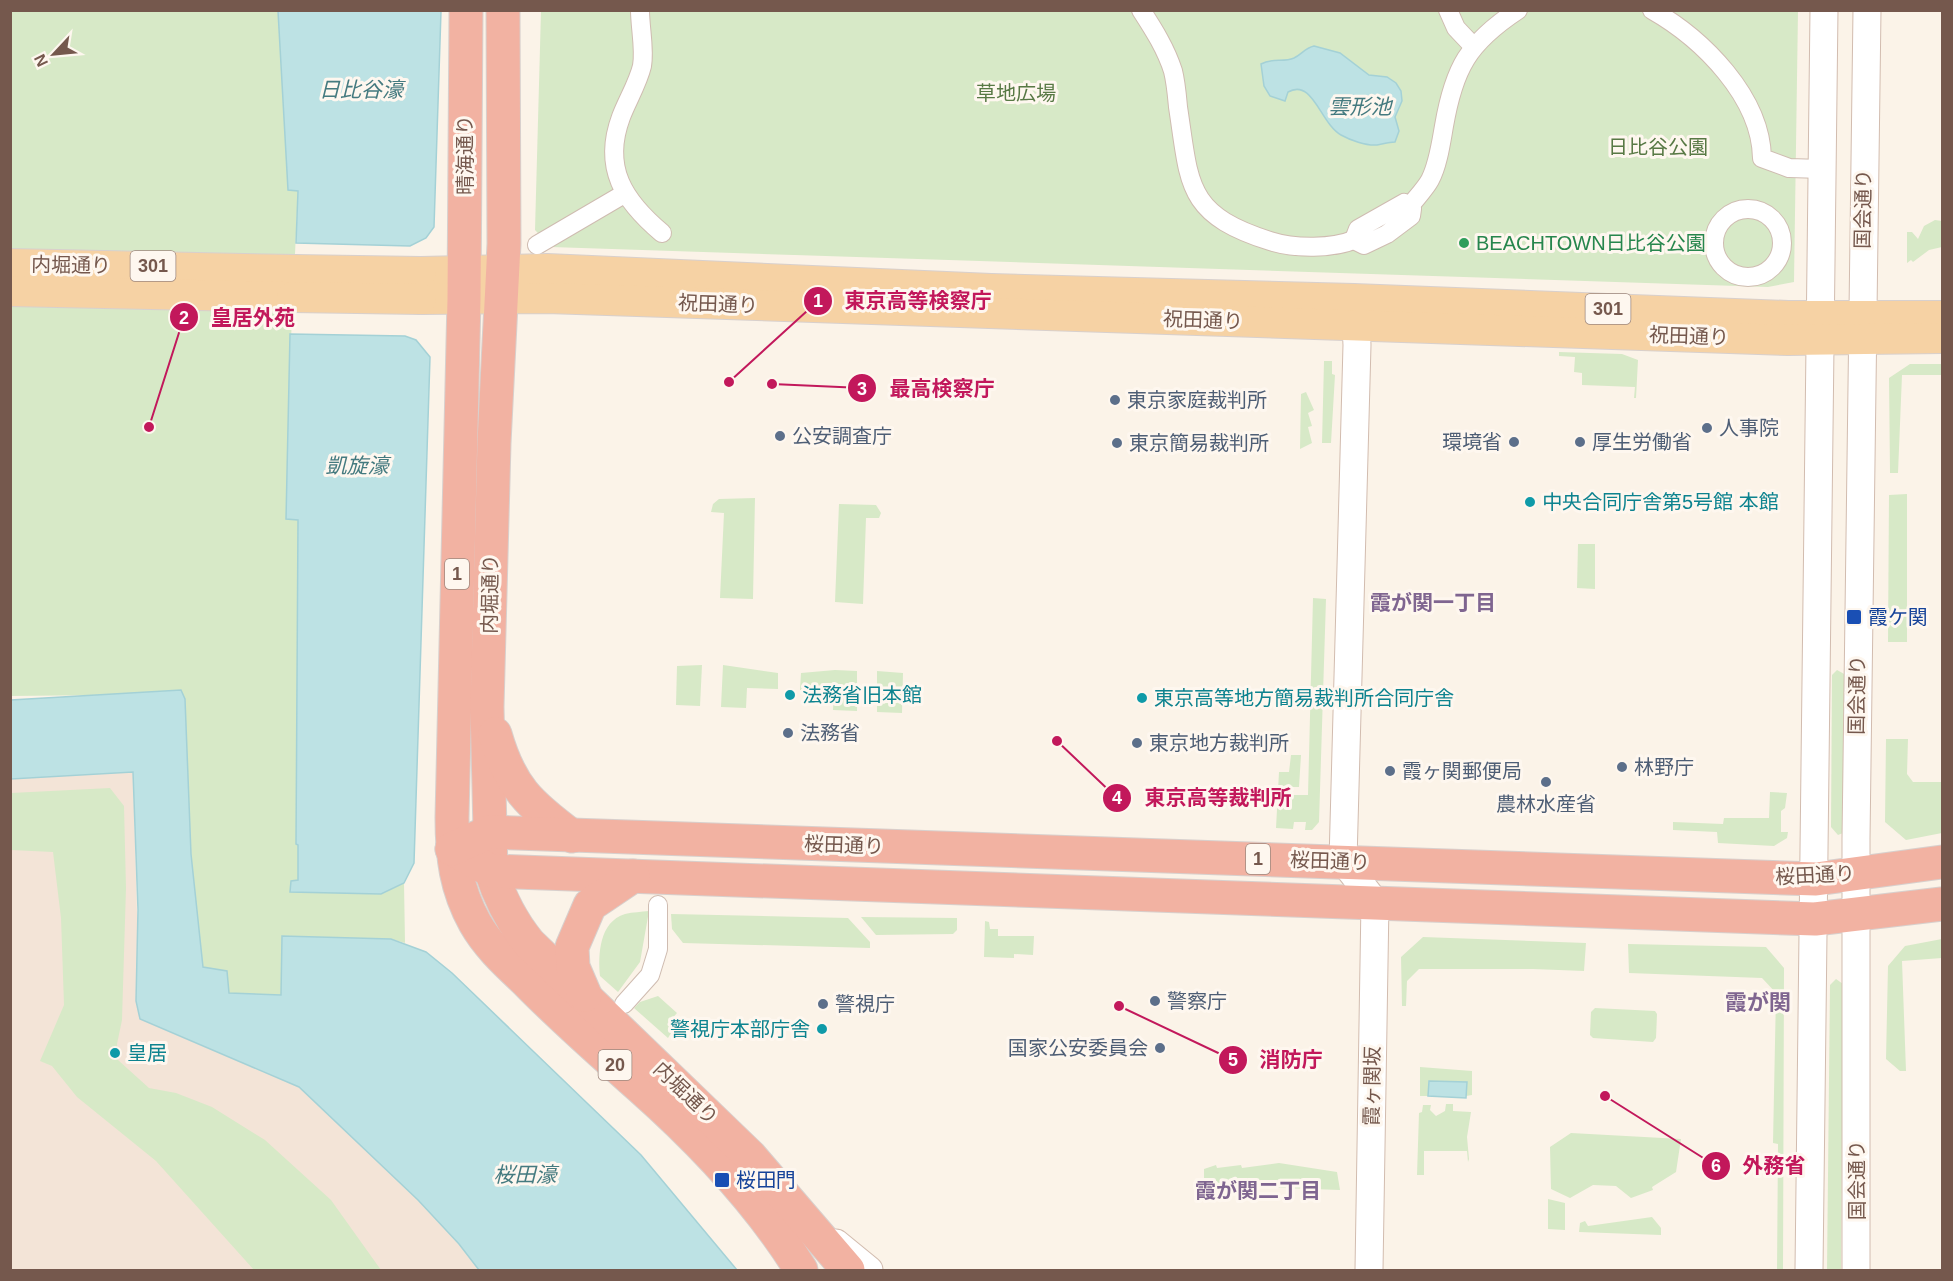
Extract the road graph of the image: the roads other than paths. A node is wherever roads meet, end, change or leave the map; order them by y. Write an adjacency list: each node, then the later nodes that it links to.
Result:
1 (466, 10): 18 (highway, 晴海通り / 1)
2 (503, 10): 17 (highway, 晴海通り / 1)
3 (640, 10): 12 (street)
4 (1141, 10): 10 (street)
5 (1448, 10): 10 (street)
6 (1518, 10): 10 (street)
7 (1652, 10): 11 (street)
8 (1824, 10): 11 (street, 国会通り)
9 (1867, 10): 23 (street, 国会通り)
10 (1473, 46)
11 (1822, 169): 22 (street, 国会通り)
12 (624, 194): 13 (street); 14 (street)
13 (662, 233)
14 (537, 246)
15 (10, 264): 16 (main road, 内堀通り / 301)
16 (294, 284): 18 (main road, 内堀通り / 301, bridge); 19 (main road, 内堀通り / 301)
17 (503, 284): 18 (main road, 祝田通り / 301); 20 (main road, 祝田通り / 301); 25 (highway, 内堀通り / 1)
18 (464, 285): 29 (highway, 内堀通り / 1)
19 (10, 291)
20 (1355, 312): 22 (main road, 祝田通り / 301); 33 (street)
21 (1942, 316): 23 (main road, 祝田通り / 301)
22 (1821, 328): 23 (main road, 祝田通り / 301); 40 (street, 国会通り)
23 (1861, 328): 24 (main road, 祝田通り / 301); 38 (street, 国会通り)
24 (1942, 338)
25 (488, 706): 26 (highway, 内堀通り / 20); 27 (highway, 1)
26 (489, 832): 27 (highway, 1); 29 (highway, 1); 36 (highway, 内堀通り / 20)
27 (572, 836): 28 (highway, 桜田通り / 1)
28 (781, 843): 30 (highway, 桜田通り / 1); 41 (highway)
29 (452, 849): 36 (highway, 1); 55 (highway, 内堀通り / 20)
30 (975, 849): 31 (highway, 桜田通り / 1); 42 (highway)
31 (1048, 852): 32 (highway, 桜田通り / 1); 43 (highway)
32 (1231, 858): 33 (highway, 桜田通り / 1); 44 (highway)
33 (1343, 861): 35 (highway, 桜田通り / 1); 45 (street)
34 (1942, 862): 38 (highway, 桜田通り / 1)
35 (1481, 867): 37 (highway, 桜田通り / 1); 48 (highway)
36 (491, 871): 39 (highway, 1); 52 (highway, 内堀通り / 20)
37 (1607, 871): 40 (highway, 桜田通り / 1); 49 (highway)
38 (1856, 874): 40 (highway, 桜田通り / 1); 50 (street, 国会通り)
39 (633, 876): 41 (highway, 桜田通り / 1); 52 (highway, 20)
40 (1816, 879): 51 (street, 国会通り)
41 (780, 881): 42 (highway, 桜田通り / 1)
42 (974, 888): 43 (highway, 桜田通り / 1)
43 (1047, 891): 44 (highway, 桜田通り / 1)
44 (1231, 897): 45 (highway, 桜田通り / 1)
45 (1375, 902): 48 (highway, 桜田通り / 1); 58 (street, 霞ヶ関坂)
46 (1942, 904): 50 (highway, 桜田通り / 1)
47 (658, 905): 53 (street)
48 (1481, 906): 49 (highway, 桜田通り / 1)
49 (1607, 911): 51 (highway, 桜田通り / 1)
50 (1858, 916): 51 (highway, 桜田通り / 1); 60 (street, 国会通り)
51 (1815, 919): 59 (street, 国会通り)
52 (586, 998): 54 (highway, 内堀通り / 20)
53 (624, 1004)
54 (798, 1211): 56 (highway, 内堀通り / 20); 57 (street)
55 (801, 1270)
56 (848, 1270)
57 (869, 1270)
58 (1369, 1270)
59 (1809, 1270)
60 (1857, 1270)

